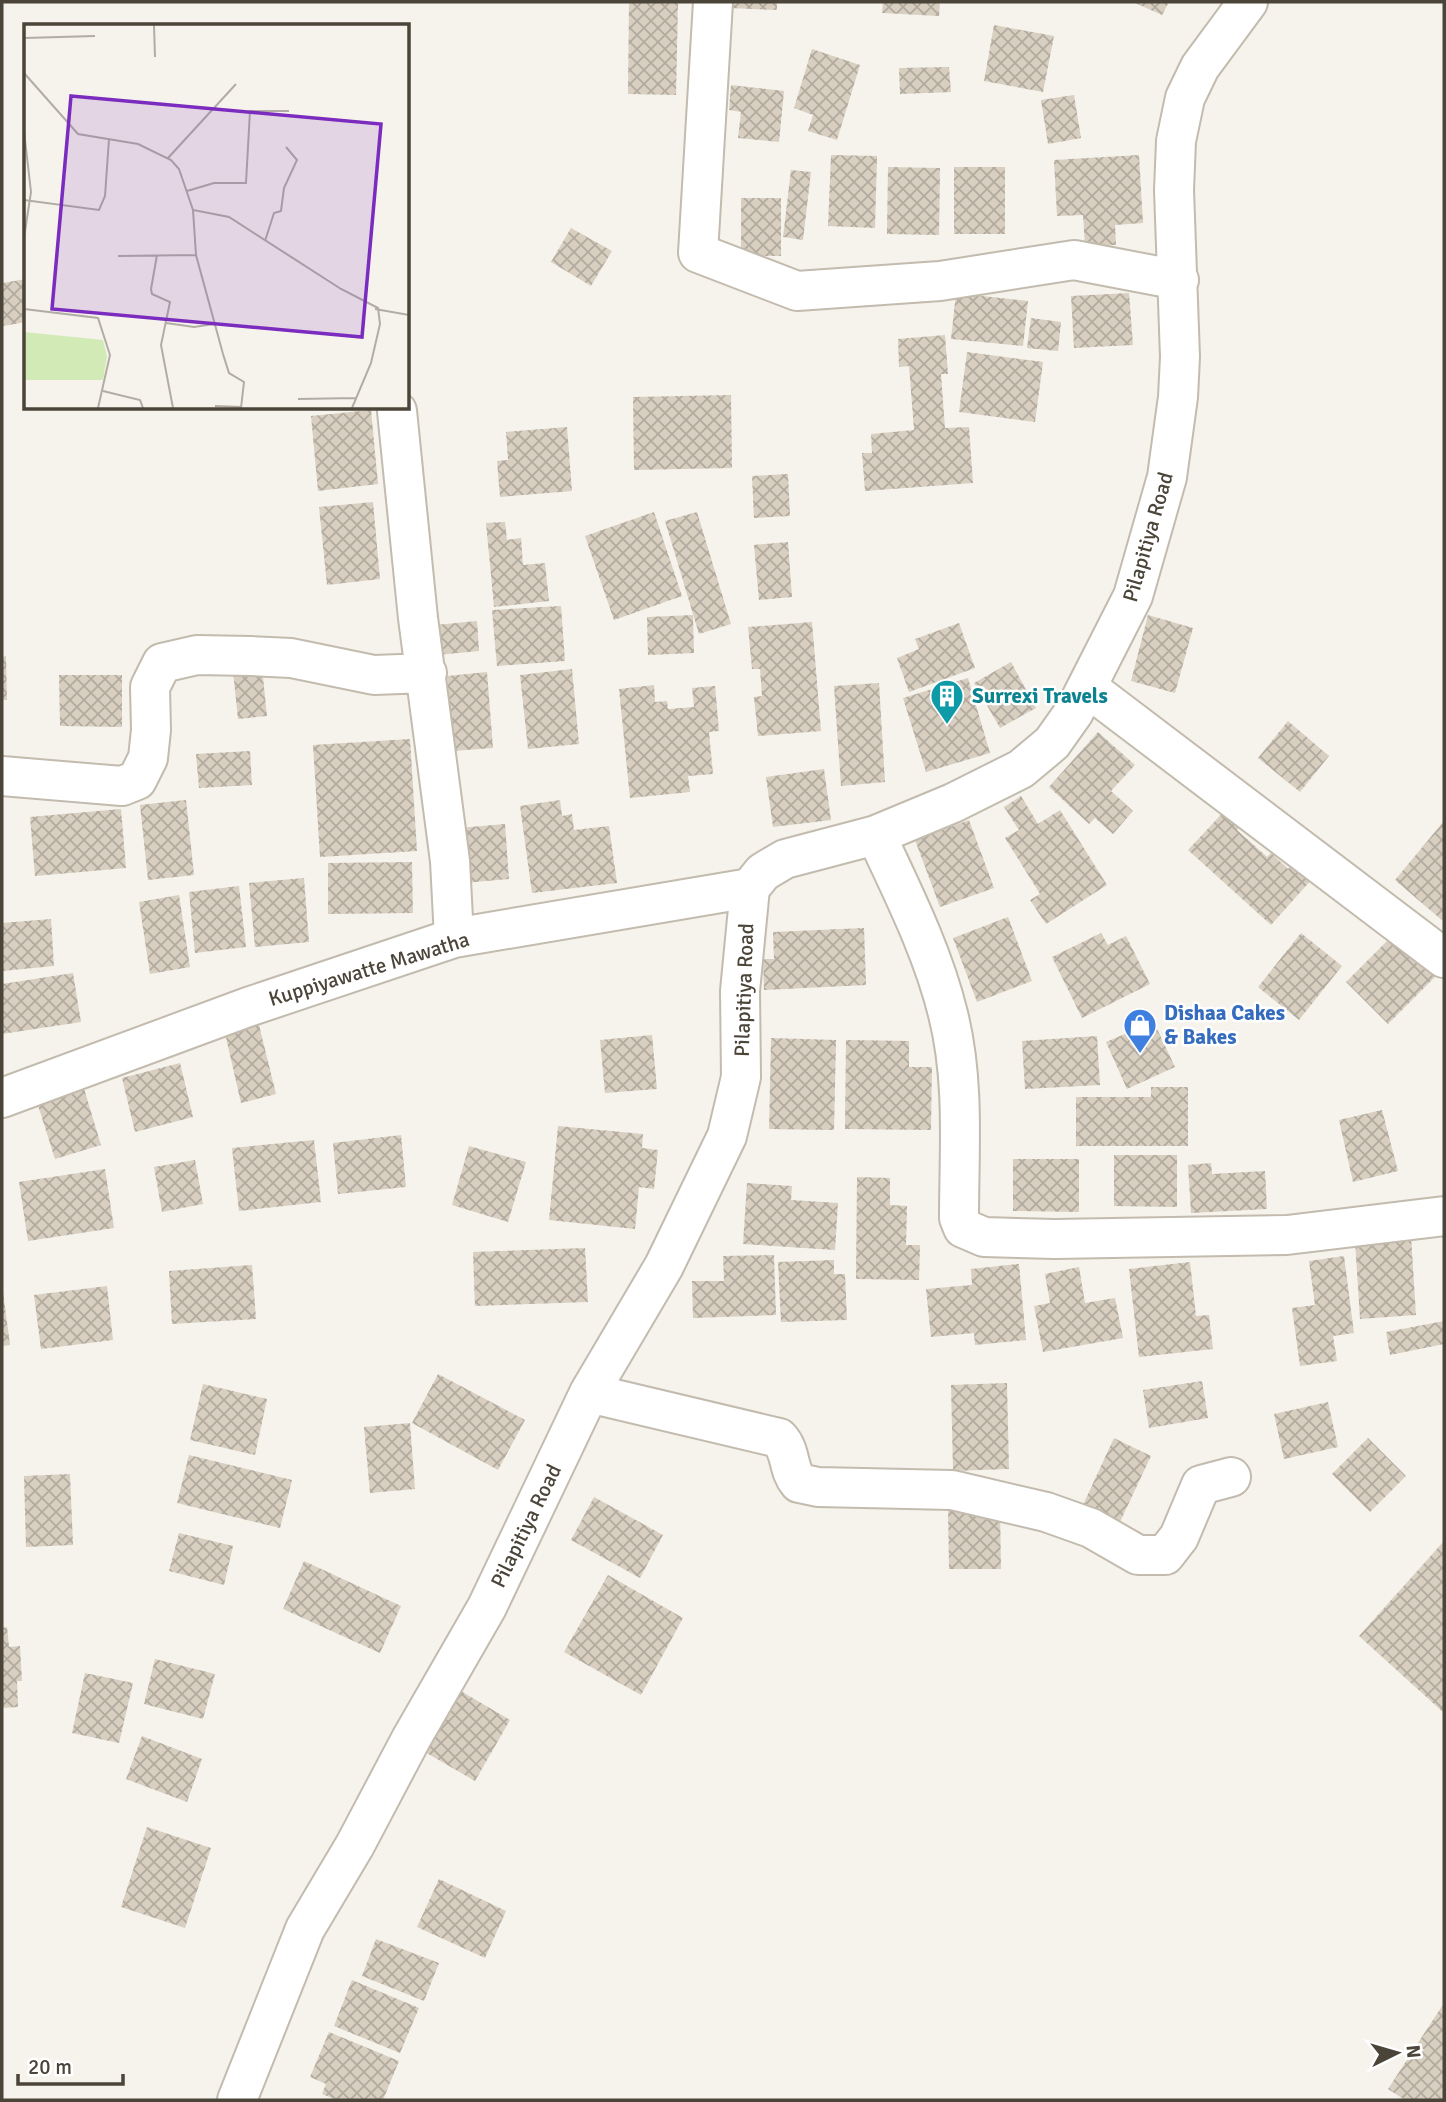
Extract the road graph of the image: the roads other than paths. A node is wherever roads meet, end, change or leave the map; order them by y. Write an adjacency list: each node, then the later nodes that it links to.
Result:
1 (713, 2): 3 (street)
2 (1248, 2): 3 (street, Pilapitiya Road)
3 (1179, 280): 6 (street, Pilapitiya Road)
4 (397, 411): 5 (street)
5 (427, 673): 7 (street); 10 (street)
6 (1088, 688): 8 (street, Pilapitiya Road); 11 (street)
7 (2, 776)
8 (876, 835): 9 (street, Pilapitiya Road); 13 (street)
9 (750, 888): 10 (street, Kuppiyawatte Mawatha); 14 (street, Pilapitiya Road)
10 (454, 938): 12 (street, Kuppiyawatte Mawatha)
11 (1444, 958)
12 (2, 1098)
13 (1444, 1216)
14 (589, 1393): 15 (street); 16 (street, Pilapitiya Road)
15 (1231, 1477)
16 (237, 2100)

